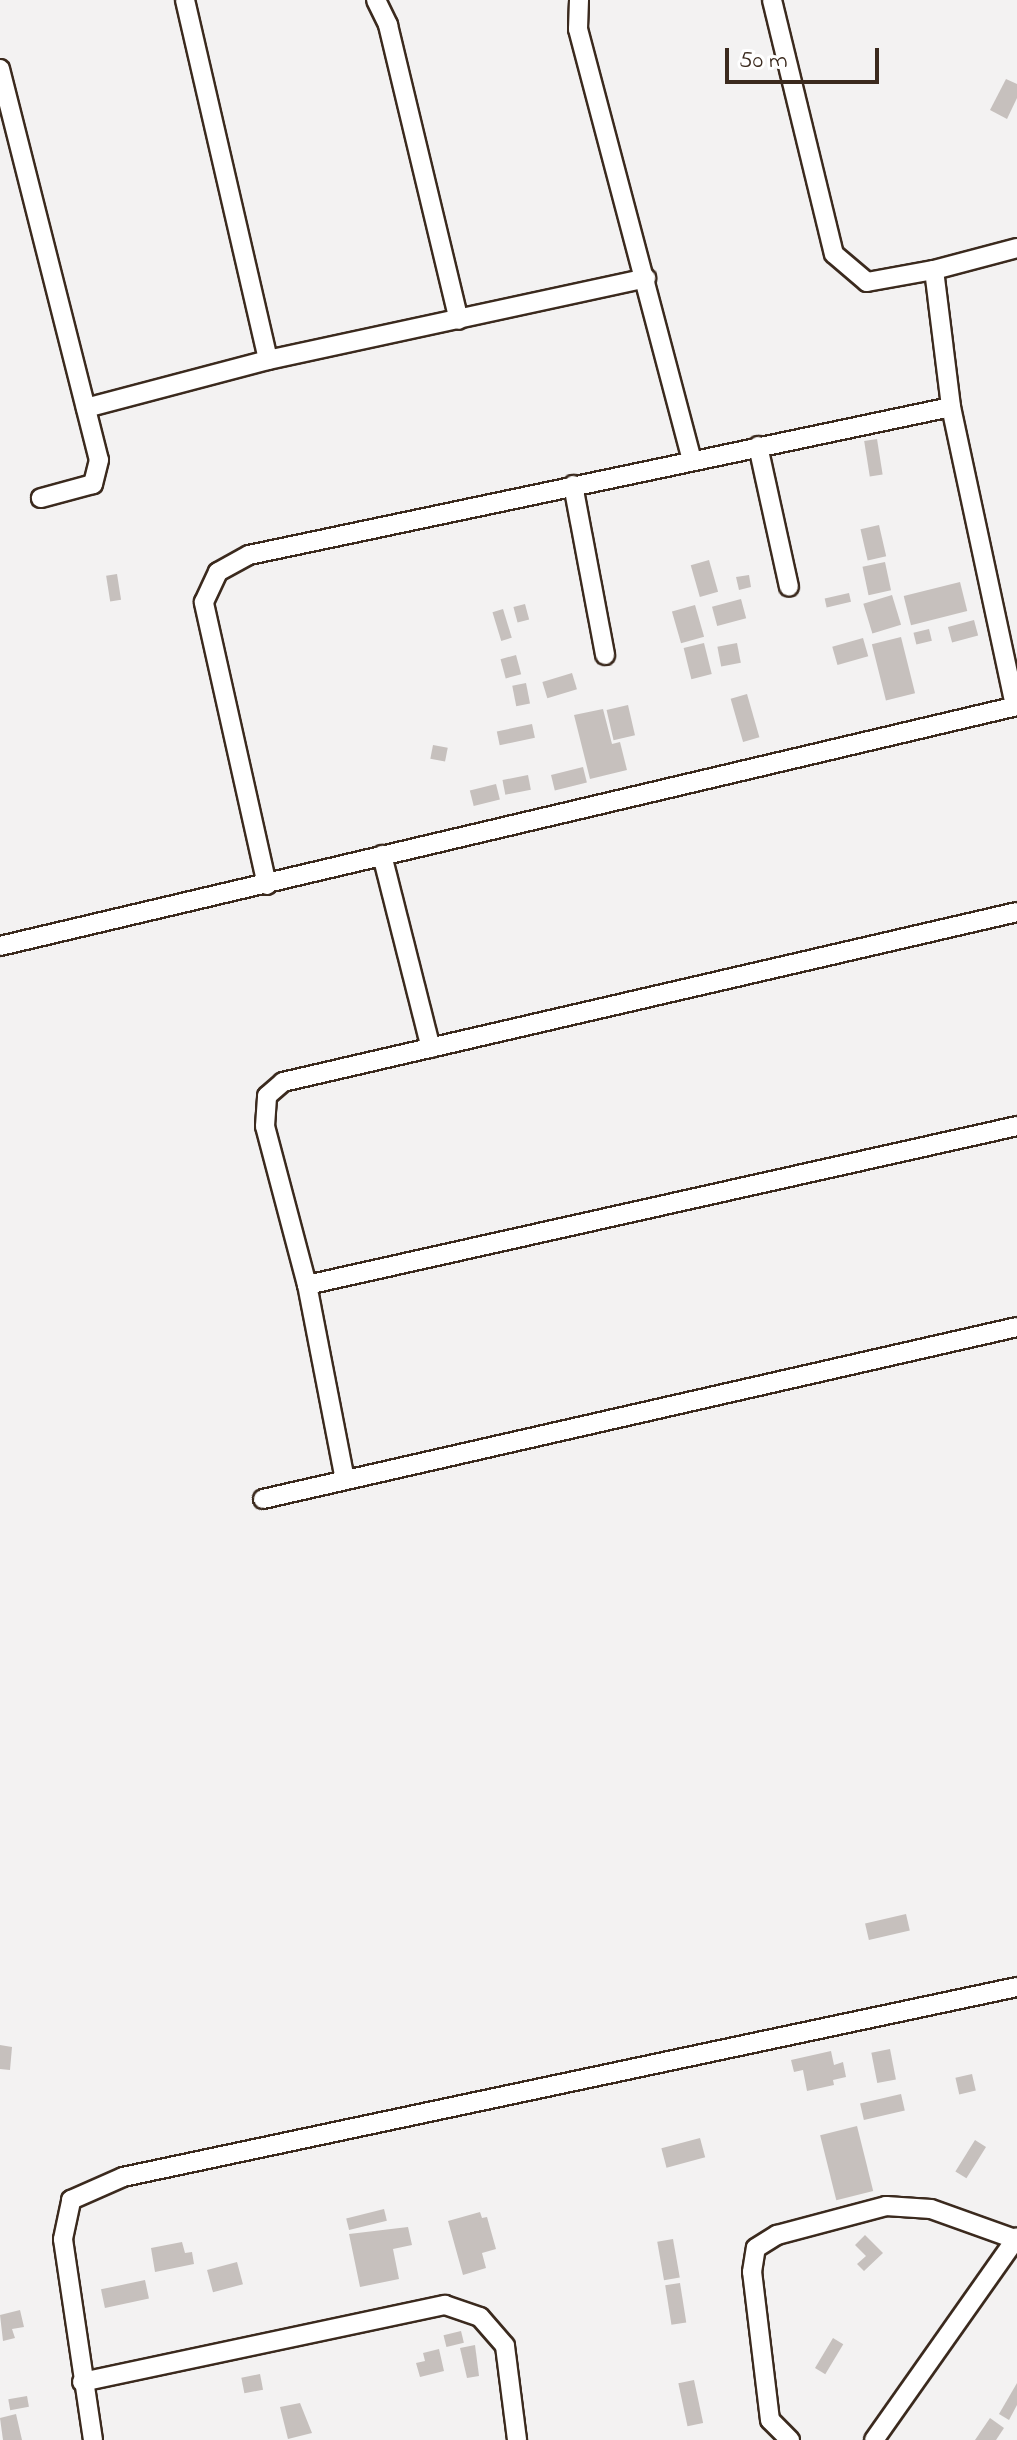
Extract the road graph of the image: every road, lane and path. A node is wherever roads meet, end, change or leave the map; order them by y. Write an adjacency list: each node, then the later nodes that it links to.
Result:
1 (185, 0): 10 (street)
2 (376, 0): 9 (street)
3 (579, 0): 8 (street)
4 (772, 0): 7 (street)
5 (0, 69): 12 (street)
6 (1017, 248): 7 (street)
7 (934, 270): 11 (street)
8 (646, 278): 9 (street); 14 (street)
9 (459, 320): 10 (street)
10 (268, 360): 12 (street)
11 (951, 407): 13 (street); 19 (street)
12 (86, 408): 16 (street)
13 (758, 446): 14 (street); 17 (street)
14 (692, 459): 15 (street)
15 (573, 485): 18 (street); 21 (street)
16 (41, 498)
17 (789, 587)
18 (605, 655)
19 (1016, 706): 20 (street)
20 (382, 855): 21 (street); 24 (street)
21 (267, 885): 23 (street)
22 (1017, 912): 24 (street)
23 (0, 946)
24 (431, 1048): 26 (street)
25 (1017, 1126): 26 (street)
26 (307, 1285): 28 (street)
27 (1017, 1327): 28 (street)
28 (345, 1480): 29 (street)
29 (263, 1499)
30 (1017, 1987): 32 (street)
31 (1016, 2238): 35 (street); 36 (street)
32 (82, 2382): 33 (street); 34 (street)
33 (93, 2440)
34 (517, 2440)
35 (790, 2440)
36 (874, 2440)

